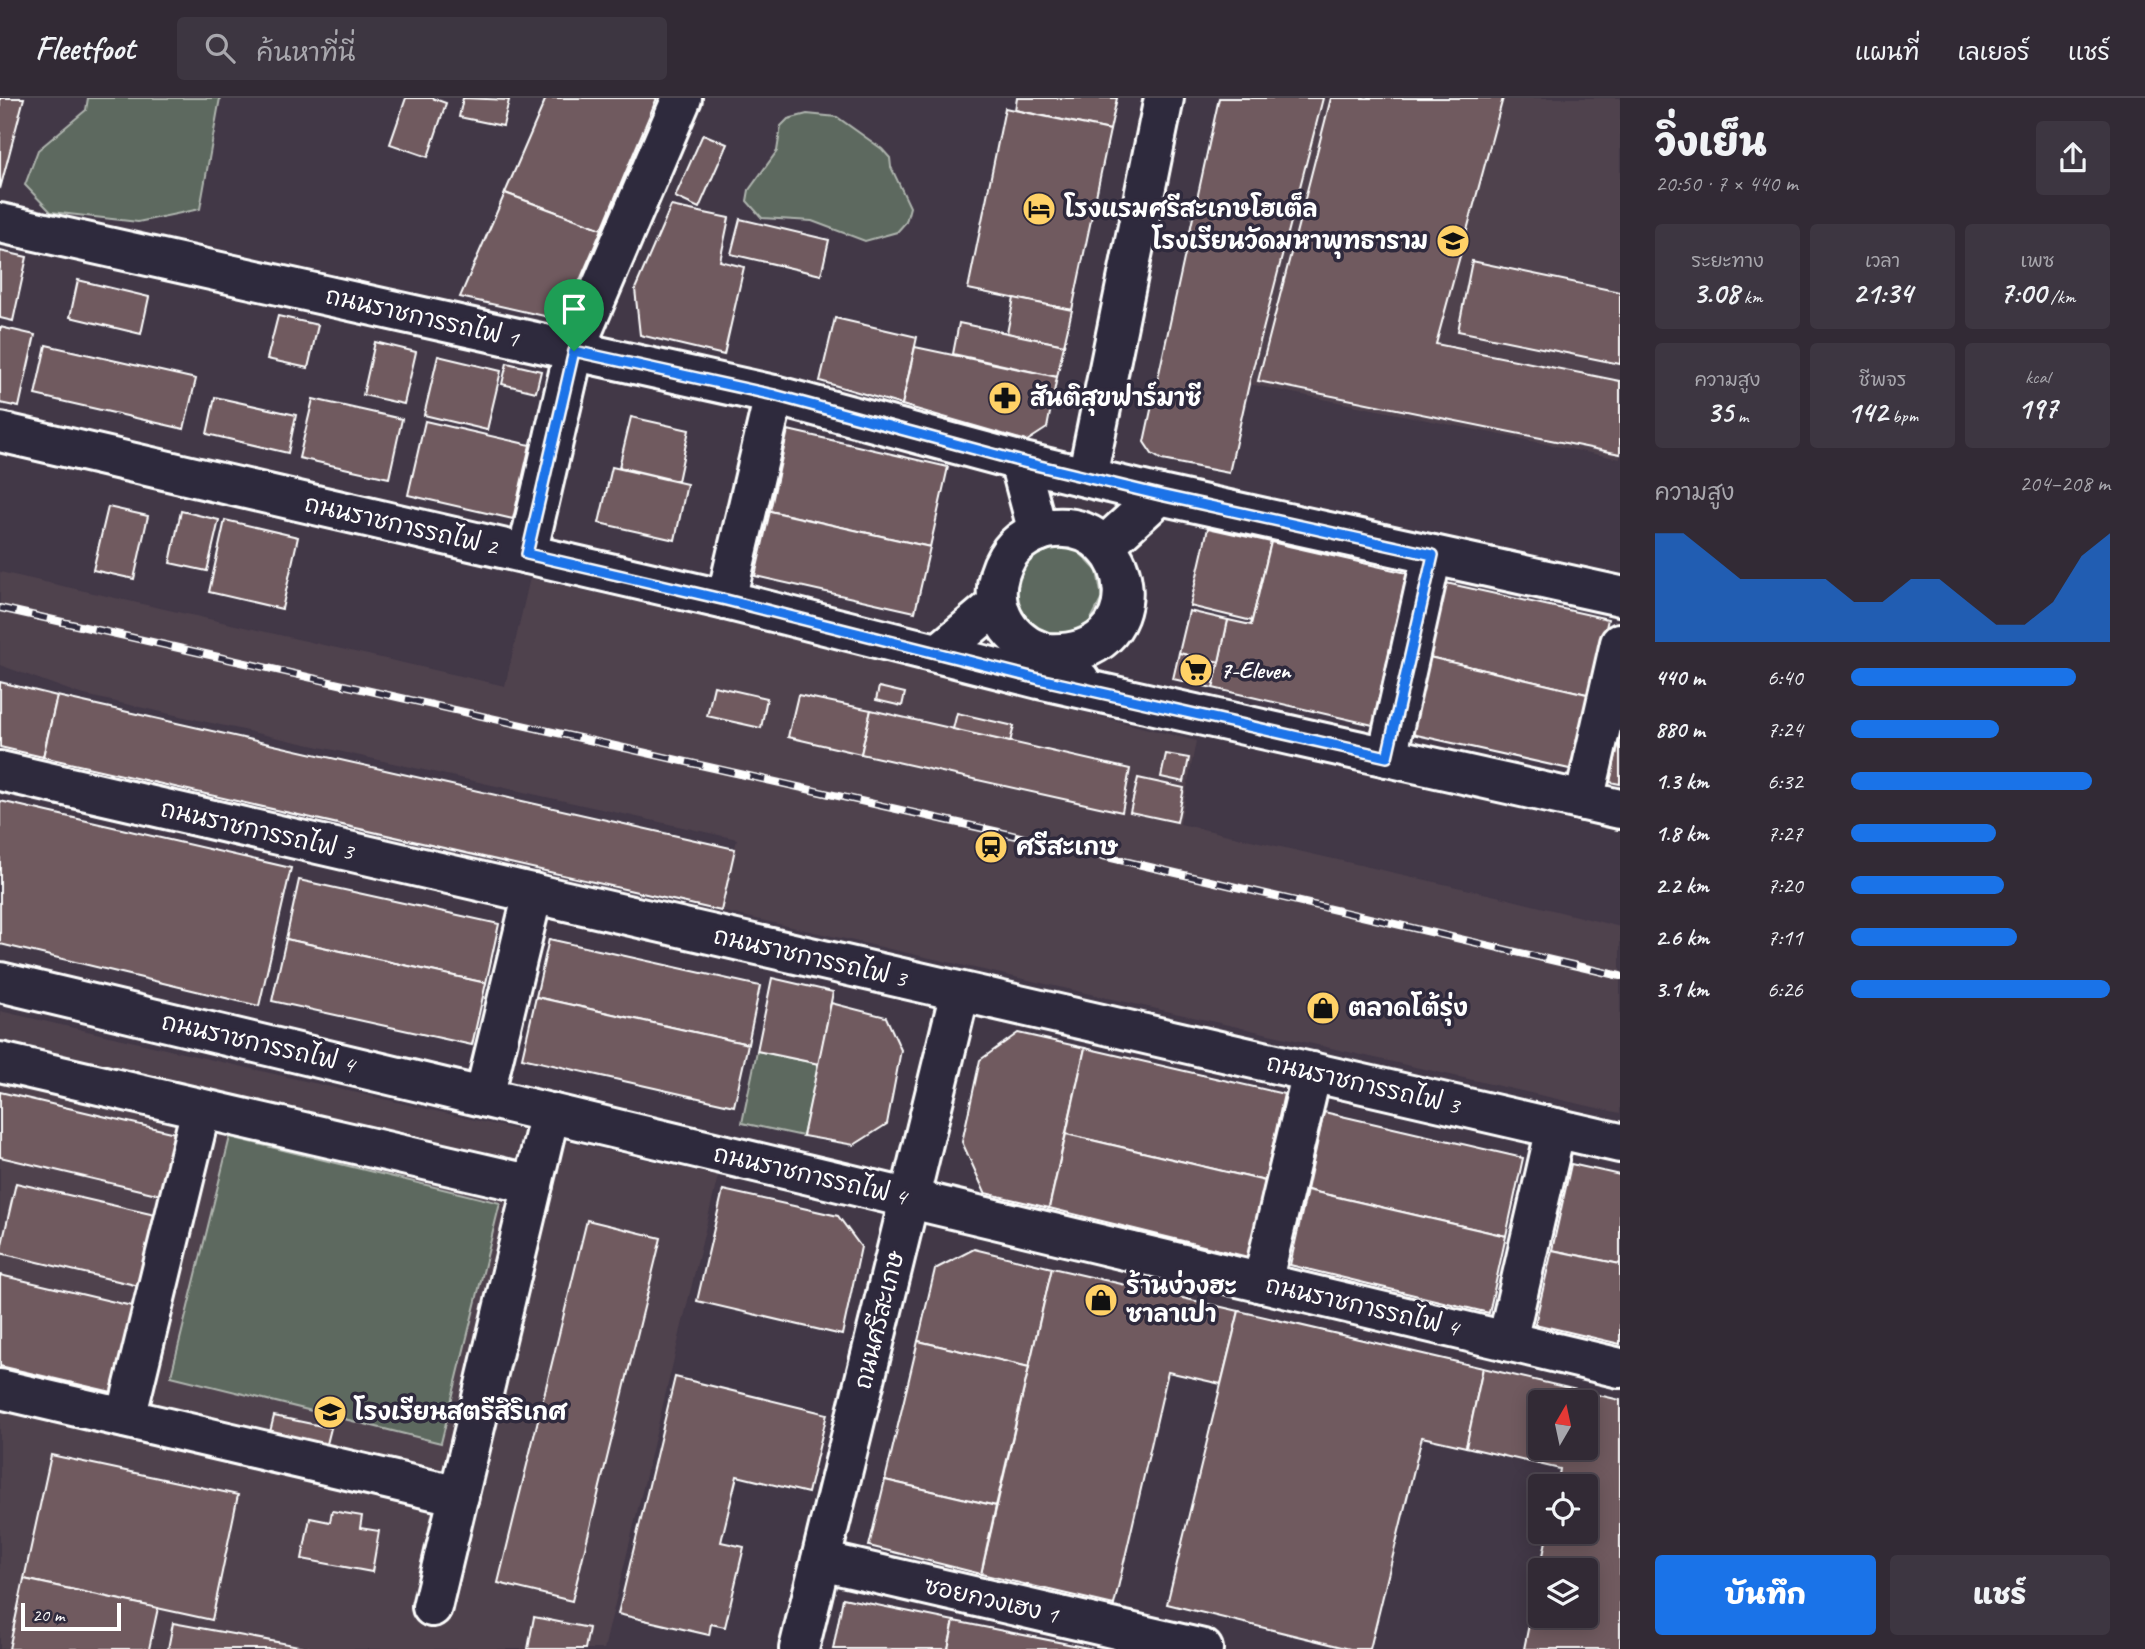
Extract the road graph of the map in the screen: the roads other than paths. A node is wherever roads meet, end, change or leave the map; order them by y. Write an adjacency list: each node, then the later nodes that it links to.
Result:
1 (682, 98): 4 (street)
2 (1164, 98): 8 (street)
3 (0, 223): 4 (street, ถนนราชการรถไฟ 1)
4 (574, 351): 5 (street, ถนนราชการรถไฟ 1); 12 (street)
5 (774, 395): 7 (street, ถนนราชการรถไฟ 1); 15 (street)
6 (0, 432): 12 (street, ถนนราชการรถไฟ 2)
7 (1019, 461): 8 (street, ถนนราชการรถไฟ 1); 10 (street)
8 (1087, 477): 9 (street, ถนนราชการรถไฟ 1)
9 (1160, 495): 11 (street); 13 (street, ถนนราชการรถไฟ 1)
10 (1038, 532): 11 (street); 16 (street)
11 (1104, 546): 19 (street)
12 (527, 554): 15 (street, ถนนราชการรถไฟ 2)
13 (1433, 555): 14 (street, ถนนราชการรถไฟ 1); 20 (street)
14 (1620, 596)
15 (726, 600): 18 (street, ถนนราชการรถไฟ 2)
16 (997, 604): 18 (street); 19 (street)
17 (1620, 643): 22 (street)
18 (939, 653): 19 (street, ถนนราชการรถไฟ 2)
19 (1042, 666): 20 (street)
20 (1387, 757): 22 (street)
21 (0, 771): 23 (street, ถนนราชการรถไฟ 3)
22 (1602, 805)
23 (533, 893): 25 (street, ถนนราชการรถไฟ 3); 28 (street)
24 (0, 982): 28 (street, ถนนราชการรถไฟ 4)
25 (960, 992): 27 (street, ถนนราชการรถไฟ 3); 34 (street, ถนนศรีสะเกษ)
26 (0, 1062): 29 (street)
27 (1312, 1072): 31 (street, ถนนราชการรถไฟ 3); 35 (street)
28 (484, 1097): 30 (street, ถนนราชการรถไฟ 4)
29 (201, 1109): 33 (street); 39 (street)
30 (550, 1113): 33 (street); 34 (street, ถนนราชการรถไฟ 4)
31 (1556, 1128): 32 (street, ถนนราชการรถไฟ 3); 36 (street)
32 (1620, 1143)
33 (533, 1185): 40 (street)
34 (909, 1198): 35 (street, ถนนราชการรถไฟ 4); 41 (street, ถนนศรีสะเกษ)
35 (1262, 1283): 36 (street, ถนนราชการรถไฟ 4)
36 (1507, 1341): 37 (street, ถนนราชการรถไฟ 4)
37 (1620, 1368)
38 (0, 1389): 39 (street)
39 (126, 1418): 40 (street)
40 (459, 1496): 42 (street)
41 (821, 1561): 43 (street, ถนนศรีสะเกษ); 44 (street, ซอยกวงเฮง 1)
42 (432, 1607)
43 (799, 1649)
44 (1203, 1649)

